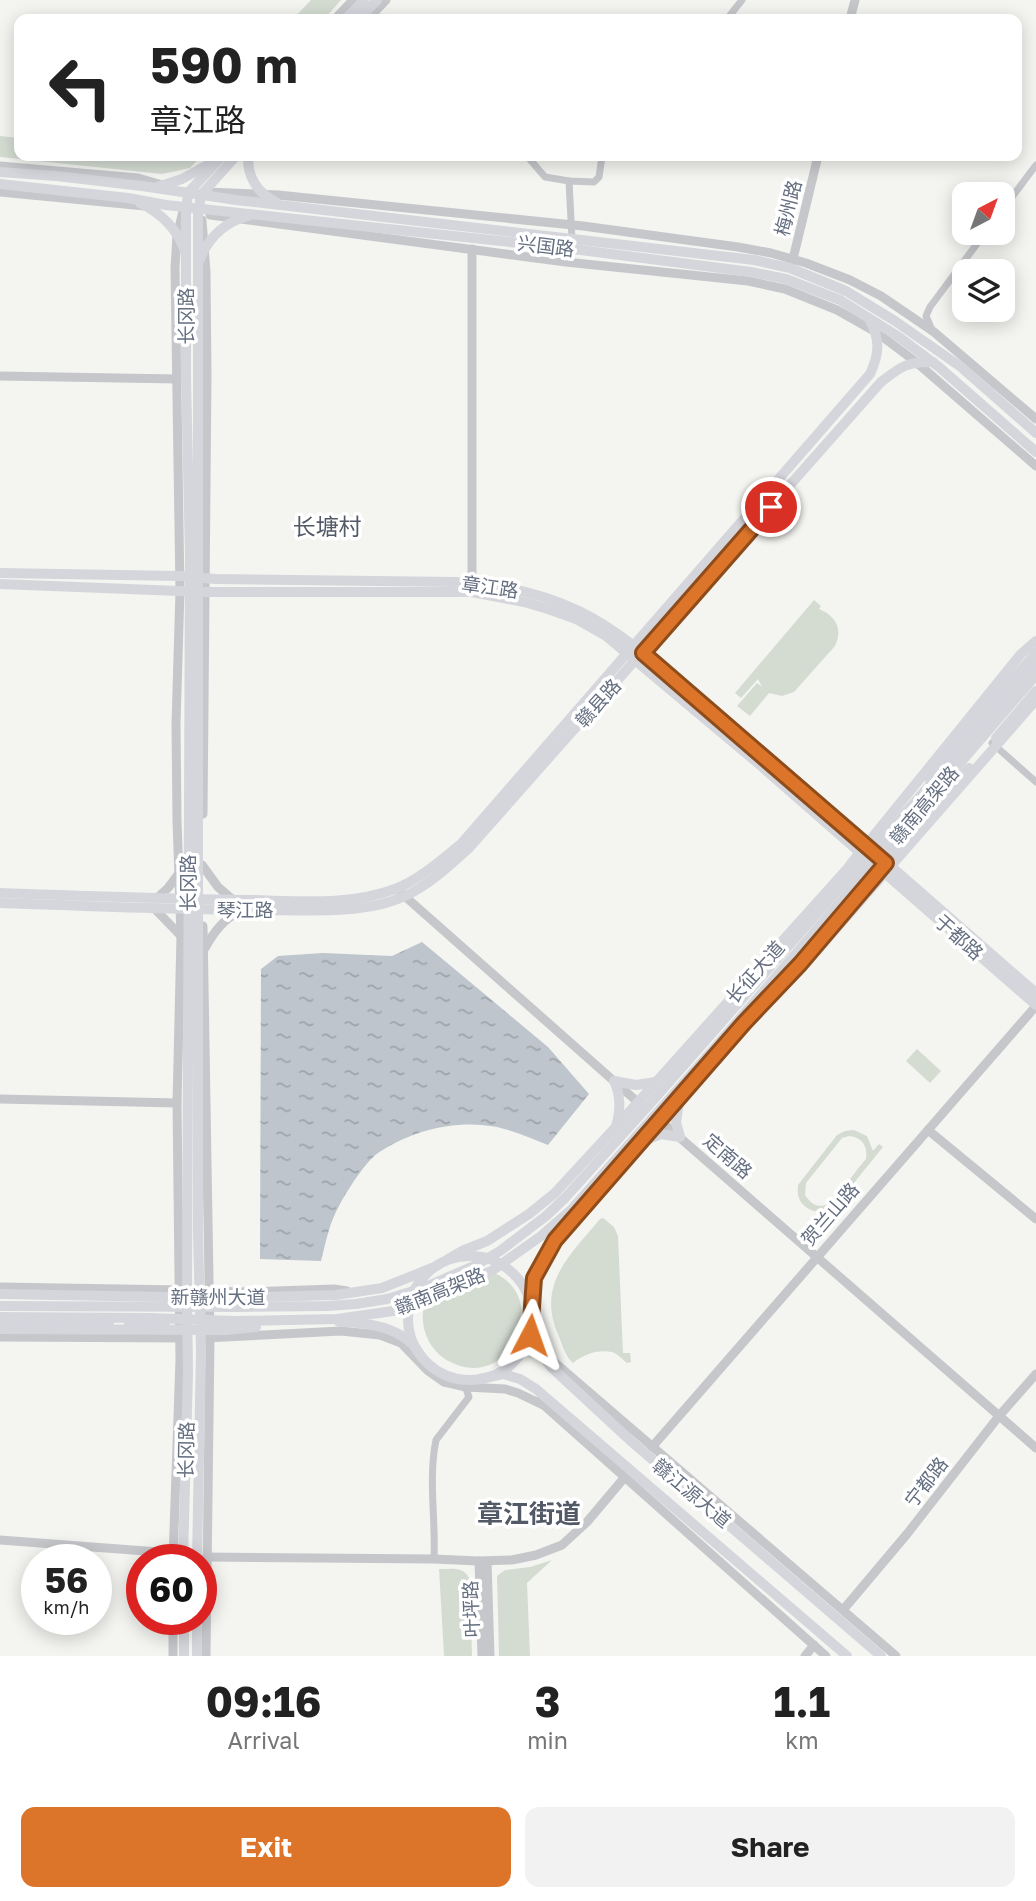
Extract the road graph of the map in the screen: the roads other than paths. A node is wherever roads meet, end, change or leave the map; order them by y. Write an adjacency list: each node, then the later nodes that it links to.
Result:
1 (353, 0): 6 (street)
2 (364, 0): 7 (main road)
3 (377, 0): 8 (main road)
4 (386, 0): 9 (street)
5 (742, 0): 10 (street)
6 (340, 14)
7 (351, 14)
8 (364, 14)
9 (373, 14)
10 (731, 14)
11 (210, 161): 22 (street)
12 (212, 161): 22 (main road)
13 (217, 161): 29 (main road)
14 (230, 161): 29 (main road)
15 (236, 161): 29 (street)
16 (248, 161): 31 (main road)
17 (531, 161): 24 (street)
18 (601, 161): 24 (street)
19 (817, 161): 45 (street, 梅州路)
20 (1036, 165): 30 (street)
21 (0, 166): 27 (street)
22 (205, 166): 27 (main road); 29 (street)
23 (0, 173): 26 (main road, 兴国路)
24 (569, 181): 38 (street)
25 (0, 184): 32 (main road, 兴国路)
26 (142, 186): 27 (main road); 29 (main road, 兴国路)
27 (164, 186): 29 (street)
28 (0, 192): 34 (street)
29 (196, 192): 31 (street); 33 (main road, 兴国路); 35 (main road)
30 (1015, 193)
31 (264, 195): 33 (main road); 38 (street)
32 (128, 198): 34 (main road); 35 (main road, 兴国路)
33 (282, 204): 40 (main road, 兴国路)
34 (146, 206): 35 (street); 39 (main road)
35 (193, 210): 36 (main road, 兴国路); 37 (street); 39 (street); 42 (street); 44 (main road, 长冈路); 46 (main road, 长冈路)
36 (257, 214): 37 (main road); 49 (main road, 兴国路)
37 (238, 219): 42 (main road); 43 (street)
38 (572, 225): 40 (street); 45 (street)
39 (177, 236): 44 (main road); 55 (street)
40 (572, 239): 45 (main road, 兴国路)
41 (976, 245): 47 (street)
42 (205, 249): 46 (main road); 61 (street)
43 (472, 249): 50 (street); 63 (street)
44 (186, 256): 61 (main road, 长冈路)
45 (792, 264): 48 (street); 57 (main road, 兴国路)
46 (199, 265): 61 (main road, 长冈路)
47 (930, 307): 48 (street); 51 (street)
48 (907, 313): 51 (street)
49 (869, 318): 50 (main road); 53 (main road, 兴国路)
50 (876, 332): 52 (street); 66 (main road, 赣县路)
51 (934, 332): 56 (street)
52 (916, 362): 53 (main road, 赣县路); 59 (street); 66 (main road, 赣县路)
53 (933, 362): 58 (main road, 兴国路)
54 (0, 376): 55 (street)
55 (178, 379): 61 (street)
56 (1036, 419)
57 (1036, 433)
58 (1036, 452)
59 (1036, 466)
60 (0, 573): 61 (main road, 章江路)
61 (193, 577): 63 (main road, 章江路); 64 (main road, 长冈路); 64 (street)
62 (0, 584): 64 (main road, 章江路)
63 (472, 587): 64 (main road, 章江路); 66 (main road, 章江路)
64 (193, 592): 75 (street); 77 (street); 83 (main road, 长冈路)
65 (1036, 641): 87 (main road)
66 (635, 653): 74 (main road, 章江路); 78 (main road, 赣县路)
67 (1036, 653): 74 (main road, 长征大道)
68 (1036, 664): 87 (main road, 赣南高架路)
69 (1036, 674): 90 (main road, 赣南高架路)
70 (1036, 691): 72 (main road, 长征大道)
71 (1036, 700): 90 (main road)
72 (992, 743): 73 (street); 76 (main road, 长征大道)
73 (1036, 782)
74 (864, 850): 76 (main road, 章江路); 92 (main road, 长征大道)
75 (202, 866): 80 (street); 83 (street)
76 (883, 866): 88 (main road, 于都路); 89 (main road, 于都路); 93 (main road, 长征大道)
77 (180, 872): 82 (street); 83 (street)
78 (401, 892): 80 (main road, 琴江路); 84 (main road, 琴江路); 91 (street, 定南路)
79 (0, 893): 82 (main road, 琴江路)
80 (233, 900): 83 (main road, 琴江路)
81 (0, 903): 82 (main road, 琴江路)
82 (155, 903): 83 (main road, 琴江路); 85 (street)
83 (192, 904): 84 (main road, 琴江路); 85 (street); 86 (street); 108 (main road, 长冈路)
84 (242, 910): 86 (street)
85 (181, 936): 96 (street)
86 (204, 949): 108 (street)
87 (775, 960): 108 (main road, 赣南高架路)
88 (1036, 993)
89 (1036, 1005): 99 (street, 贺兰山路)
90 (718, 1044): 113 (main road, 赣南高架路)
91 (614, 1081): 92 (main road); 95 (street, 定南路); 98 (main road)
92 (656, 1082): 95 (main road, 长征大道)
93 (680, 1098): 97 (main road, 长征大道); 100 (main road)
94 (0, 1099): 96 (street)
95 (638, 1102): 97 (street, 定南路); 98 (main road, 长征大道)
96 (177, 1103): 108 (street)
97 (661, 1120): 100 (street, 定南路); 101 (main road, 长征大道)
98 (615, 1128): 104 (main road, 长征大道)
99 (928, 1130): 102 (street); 103 (street, 贺兰山路)
100 (680, 1137): 101 (main road); 103 (street, 定南路)
101 (638, 1146): 112 (main road, 长征大道)
102 (1036, 1219)
103 (816, 1257): 127 (street, 定南路); 128 (street, 贺兰山路)
104 (448, 1259): 105 (main road); 112 (main road)
105 (432, 1268): 108 (main road, 新赣州大道); 121 (main road)
106 (0, 1287): 108 (street)
107 (0, 1294): 108 (main road, 新赣州大道)
108 (196, 1295): 109 (main road); 110 (main road, 赣南高架路); 114 (main road, 长冈路); 115 (main road, 长冈路)
109 (0, 1300)
110 (0, 1306)
111 (0, 1317): 113 (main road, 赣南高架路)
112 (532, 1317): 120 (main road, 赣江源大道); 124 (main road)
113 (337, 1319): 116 (main road)
114 (183, 1324): 115 (main road, 新赣州大道); 116 (main road, 新赣州大道); 118 (main road, 长冈路)
115 (205, 1324): 119 (main road, 长冈路); 121 (main road, 新赣州大道)
116 (0, 1326)
117 (0, 1337): 118 (street)
118 (184, 1338): 119 (street); 132 (street); 133 (main road, 长冈路)
119 (205, 1338): 125 (street); 134 (main road, 长冈路)
120 (539, 1350): 128 (street); 154 (main road, 赣江源大道)
121 (422, 1357): 125 (main road)
122 (1036, 1374): 127 (street, 宁都路)
123 (511, 1376): 124 (main road); 126 (street); 153 (main road, 赣江源大道)
124 (480, 1379): 125 (main road)
125 (465, 1383): 126 (street); 137 (street)
126 (543, 1405): 130 (street)
127 (999, 1416): 129 (street, 定南路); 139 (street, 宁都路)
128 (652, 1447): 139 (street)
129 (1036, 1448)
130 (624, 1478): 138 (street); 144 (street)
131 (0, 1540): 135 (street)
132 (173, 1544)
133 (183, 1544)
134 (202, 1544)
135 (126, 1552)
136 (217, 1558): 137 (street)
137 (434, 1559): 138 (street)
138 (483, 1561): 149 (street, 叶坪路); 150 (street, 叶坪路)
139 (843, 1610): 155 (street)
140 (173, 1635): 145 (street)
141 (184, 1635): 146 (main road)
142 (197, 1635): 147 (main road)
143 (204, 1635): 148 (street)
144 (814, 1645): 151 (street); 152 (street)
145 (173, 1656)
146 (184, 1656)
147 (197, 1656)
148 (205, 1656)
149 (482, 1656)
150 (490, 1656)
151 (805, 1656)
152 (826, 1656)
153 (846, 1656)
154 (881, 1656)
155 (896, 1656)

